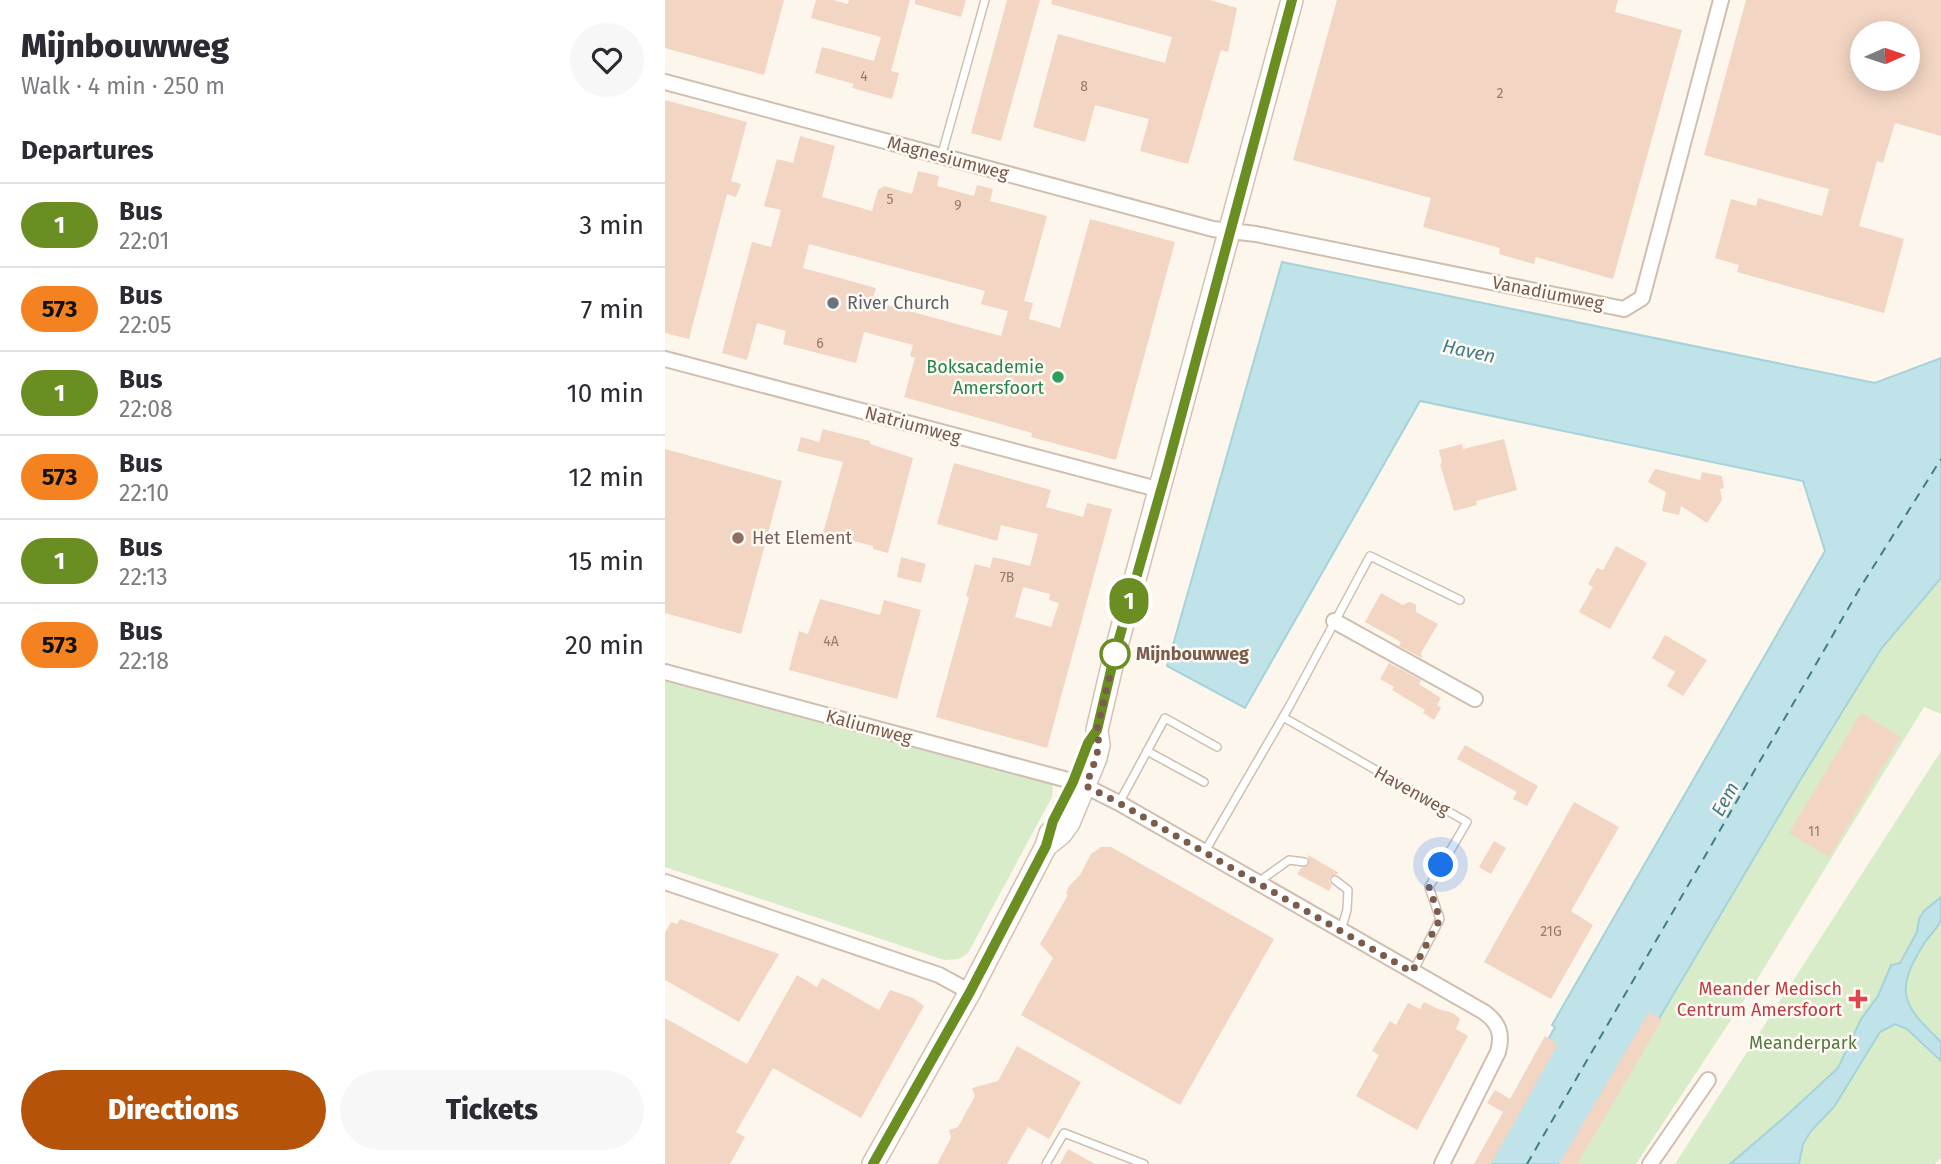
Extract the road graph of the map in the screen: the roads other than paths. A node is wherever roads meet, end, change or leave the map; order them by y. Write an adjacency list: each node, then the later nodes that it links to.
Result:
1 (985, 0): 5 (lane)
2 (1292, 0): 6 (street)
3 (1721, 0): 6 (street, Vanadiumweg)
4 (665, 82): 5 (street, Magnesiumweg)
5 (941, 157): 6 (street, Magnesiumweg)
6 (1231, 231): 8 (street)
7 (665, 359): 8 (street, Natriumweg)
8 (1161, 491): 17 (street)
9 (1460, 600): 10 (lane)
10 (1334, 621): 12 (street); 13 (lane)
11 (665, 672): 17 (street, Kaliumweg)
12 (1475, 699)
13 (1283, 717): 19 (lane); 25 (lane, Havenweg)
14 (1217, 747): 15 (lane)
15 (1147, 751): 16 (lane); 18 (lane)
16 (1204, 782)
17 (1079, 784): 18 (street); 26 (street)
18 (1119, 803): 19 (street)
19 (1204, 854): 23 (street)
20 (1304, 862): 23 (lane)
21 (1335, 880): 24 (lane)
22 (665, 882): 26 (street)
23 (1257, 883): 24 (street)
24 (1341, 930): 25 (street)
25 (1412, 972): 31 (street)
26 (970, 992): 28 (street)
27 (1708, 1080): 32 (street)
28 (873, 1164)
29 (1047, 1164): 30 (lane)
30 (1143, 1164)
31 (1442, 1164)
32 (1650, 1164)

